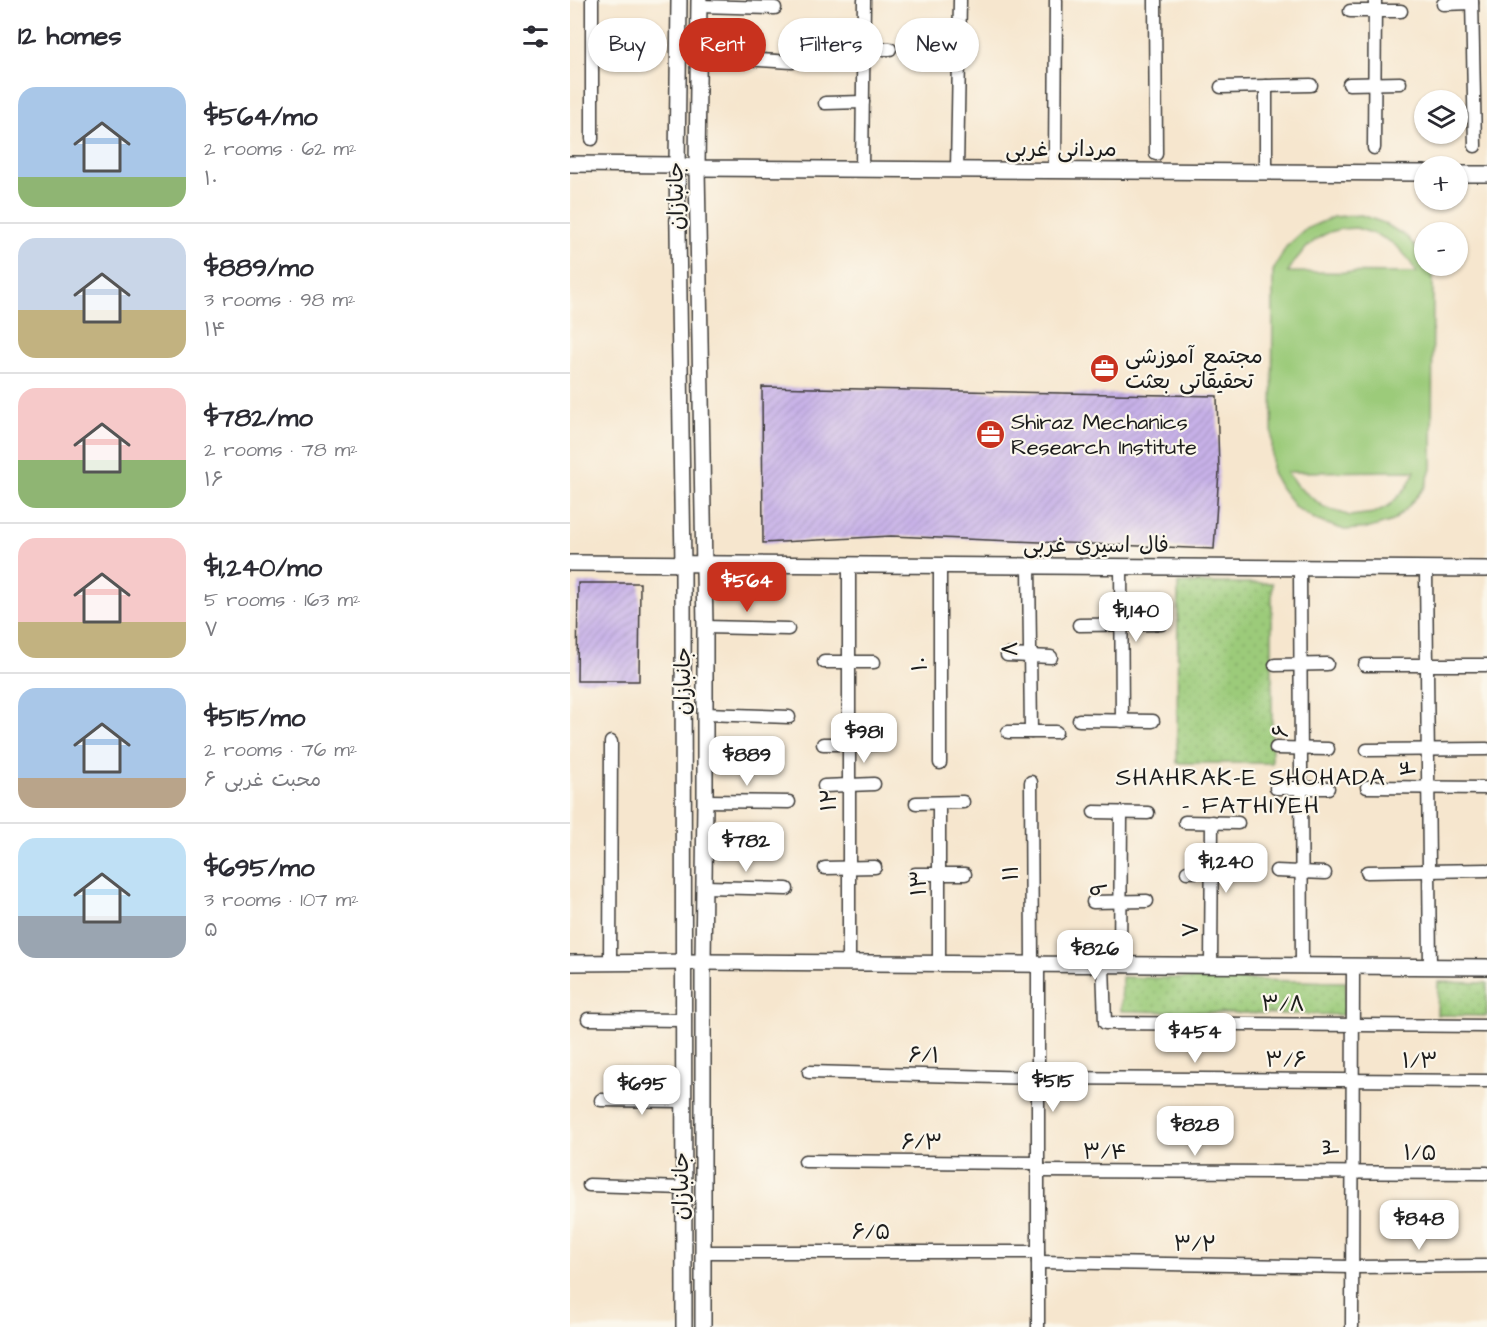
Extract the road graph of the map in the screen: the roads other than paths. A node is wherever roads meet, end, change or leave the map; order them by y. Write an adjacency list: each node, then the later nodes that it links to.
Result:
1 (592, 0): 28 (street)
2 (678, 0): 33 (street, جانبازان)
3 (864, 0): 15 (street)
4 (960, 0): 36 (street)
5 (1056, 0): 37 (street)
6 (1155, 0): 31 (street)
7 (1472, 2): 9 (street); 29 (street)
8 (699, 3): 11 (street); 14 (street, جانبازان)
9 (1443, 4)
10 (1375, 5): 12 (street); 13 (street); 22 (street)
11 (775, 8)
12 (1350, 11)
13 (1401, 11)
14 (699, 18)
15 (863, 18)
16 (883, 49): 17 (street)
17 (891, 49)
18 (698, 72): 34 (street, جانبازان)
19 (863, 72): 26 (street)
20 (1400, 83): 22 (street)
21 (1349, 84): 22 (street)
22 (1375, 84): 30 (street)
23 (1311, 85): 24 (street)
24 (1266, 86): 25 (street); 38 (street)
25 (1221, 87)
26 (863, 102): 27 (street); 35 (street)
27 (825, 103)
28 (592, 139)
29 (1474, 146)
30 (1374, 148)
31 (1156, 154)
32 (570, 164): 33 (street, مردانی غربی)
33 (677, 165): 34 (street, مردانی غربی); 44 (street, جانبازان)
34 (697, 168): 35 (street, مردانی غربی); 43 (street, جانبازان)
35 (862, 169): 36 (street, مردانی غربی)
36 (957, 170): 37 (street, مردانی غربی)
37 (1055, 171): 38 (street, مردانی غربی)
38 (1266, 172): 39 (street, مردانی غربی)
39 (1414, 173)
40 (1468, 174): 41 (street)
41 (1487, 174)
42 (570, 564): 44 (street, فال اسیری غربی)
43 (704, 564): 44 (street, فال اسیری غربی); 45 (street, فال اسیری غربی); 55 (street, جانبازان)
44 (683, 565): 132 (street, جانبازان)
45 (849, 565): 46 (street, فال اسیری غربی); 61 (street, ۱۲)
46 (940, 565): 47 (street, فال اسیری غربی); 87 (street, ۱۰)
47 (1029, 566): 48 (street, فال اسیری غربی); 58 (street, ۸)
48 (1121, 566): 49 (street, فال اسیری غربی); 54 (street)
49 (1300, 568): 50 (street, فال اسیری غربی); 65 (street, ۶)
50 (1426, 568): 51 (street, فال اسیری غربی); 67 (street, ۴)
51 (1487, 569)
52 (1161, 624): 54 (street)
53 (1079, 625): 54 (street)
54 (1121, 625): 72 (street)
55 (705, 627): 56 (street); 69 (street, جانبازان)
56 (788, 629)
57 (1007, 655): 58 (street)
58 (1030, 656): 59 (street); 75 (street, ۸)
59 (1051, 657)
60 (824, 662): 61 (street)
61 (849, 662): 62 (street); 79 (street, ۱۲)
62 (874, 662)
63 (1327, 664): 65 (street)
64 (1275, 665): 65 (street)
65 (1300, 665): 82 (street, ۶)
66 (1365, 665): 67 (street)
67 (1427, 665): 68 (street); 84 (street, ۴)
68 (1487, 666)
69 (705, 714): 70 (street); 98 (street, جانبازان)
70 (789, 717)
71 (1079, 720): 72 (street)
72 (1122, 721): 73 (street)
73 (1153, 721)
74 (1008, 732): 75 (street)
75 (1031, 732): 76 (street)
76 (1056, 732)
77 (610, 742): 131 (street)
78 (824, 744): 79 (street)
79 (849, 744): 80 (street); 90 (street, ۱۲)
80 (876, 744)
81 (1276, 748): 82 (street)
82 (1301, 748): 83 (street); 94 (street, ۶)
83 (1328, 749)
84 (1428, 749): 85 (street); 86 (street); 96 (street, ۴)
85 (1487, 749)
86 (1367, 750)
87 (940, 763)
88 (1031, 782): 135 (street, ۱۱)
89 (873, 784): 90 (street)
90 (849, 785): 91 (street); 109 (street, ۱۲)
91 (824, 786)
92 (1366, 787): 96 (street)
93 (1276, 788): 94 (street)
94 (1301, 788): 95 (street); 118 (street, ۶)
95 (1328, 788)
96 (1428, 788): 97 (street); 116 (street, ۴)
97 (1487, 788)
98 (705, 801): 99 (street); 124 (street, جانبازان)
99 (789, 802)
100 (939, 802): 101 (street); 102 (street); 122 (street, ۱۳)
101 (963, 802)
102 (916, 803)
103 (1094, 812): 104 (street)
104 (1120, 813): 105 (street); 126 (street, ۹)
105 (1148, 813)
106 (1185, 822): 107 (street)
107 (1212, 822): 108 (street); 114 (street, ۷)
108 (1238, 823)
109 (849, 867): 110 (street); 111 (street); 133 (street, ۱۲)
110 (875, 867)
111 (825, 868)
112 (1237, 870): 114 (street)
113 (1487, 870): 116 (street)
114 (1212, 871): 117 (street); 138 (street, ۷)
115 (1276, 871): 118 (street)
116 (1429, 871): 119 (street); 141 (street, ۴)
117 (1187, 872)
118 (1302, 872): 120 (street); 139 (street, ۶)
119 (1367, 872)
120 (1325, 873)
121 (915, 874): 122 (street)
122 (939, 874): 123 (street); 134 (street, ۱۳)
123 (965, 874)
124 (704, 887): 125 (street); 129 (street, جانبازان)
125 (787, 889)
126 (1120, 901): 127 (street); 128 (street); 137 (street, ۹)
127 (1147, 901)
128 (1093, 902)
129 (703, 962): 132 (street); 133 (street); 159 (street, جانبازان)
130 (570, 963): 131 (street)
131 (610, 963): 132 (street)
132 (683, 963): 144 (street, جانبازان)
133 (849, 963): 134 (street)
134 (939, 964): 135 (street)
135 (1035, 964): 136 (street); 148 (street, ۱۱)
136 (1103, 965): 137 (street); 145 (street, ۳/۸)
137 (1120, 965): 138 (street)
138 (1211, 965): 139 (street)
139 (1302, 966): 140 (street)
140 (1353, 966): 141 (street); 145 (street, ۳)
141 (1430, 967): 142 (street)
142 (1487, 967)
143 (588, 1019): 144 (street)
144 (683, 1020): 152 (street, جانبازان)
145 (1353, 1024): 146 (street, ۳/۸); 149 (street, ۳)
146 (1487, 1026)
147 (809, 1072): 148 (street, ۶/۱)
148 (1038, 1078): 149 (street, ۳/۶); 154 (street, ۱۱)
149 (1353, 1080): 150 (street, ۱/۳); 155 (street, ۳)
150 (1487, 1081)
151 (601, 1100): 152 (street)
152 (684, 1101): 158 (street, جانبازان)
153 (805, 1161): 154 (street, ۶/۳)
154 (1038, 1167): 155 (street, ۳/۴); 161 (street, ۱۱)
155 (1352, 1172): 156 (street, ۱/۵); 163 (street, ۳)
156 (1487, 1173)
157 (589, 1185): 158 (street)
158 (684, 1188): 159 (street); 164 (street, جانبازان)
159 (703, 1188): 160 (street, جانبازان)
160 (703, 1252): 161 (street, ۶/۵); 165 (street, جانبازان)
161 (1038, 1257): 163 (street, ۳/۲); 166 (street, ۱۱)
162 (1487, 1266): 163 (street, ۳/۲)
163 (1352, 1267): 167 (street, ۳)
164 (684, 1327)
165 (703, 1327)
166 (1038, 1327)
167 (1352, 1327)

